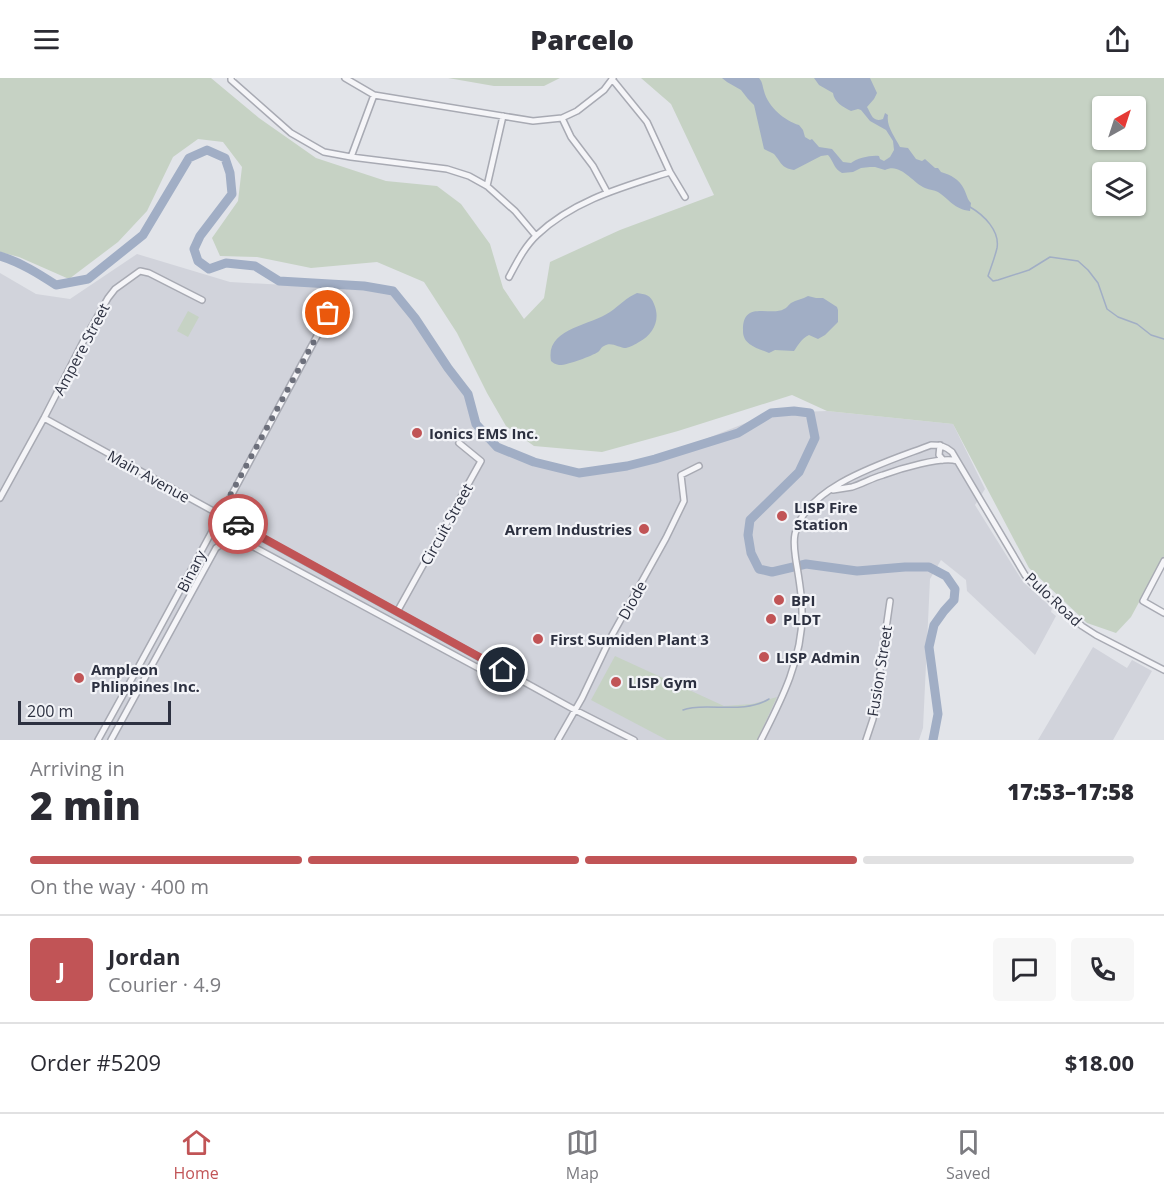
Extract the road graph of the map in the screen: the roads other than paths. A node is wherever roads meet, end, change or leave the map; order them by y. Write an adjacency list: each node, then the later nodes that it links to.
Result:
1 (231, 78): 7 (street)
2 (345, 78): 4 (street)
3 (613, 79): 6 (street); 8 (street)
4 (374, 95): 5 (street); 7 (street)
5 (503, 116): 6 (street); 9 (street)
6 (562, 118): 10 (street)
7 (351, 157): 9 (street)
8 (670, 172): 10 (street); 11 (street)
9 (487, 186): 12 (street)
10 (607, 192): 12 (street)
11 (685, 197)
12 (536, 236): 13 (street)
13 (509, 277)
14 (202, 300): 16 (street, Ampere Street)
15 (329, 304): 26 (street, Binary)
16 (44, 418): 25 (street, Ampere Street); 26 (street, Main Avenue)
17 (459, 442): 30 (street, Circuit Street)
18 (940, 445): 19 (street); 20 (street); 21 (street, Pulo Road)
19 (915, 452): 23 (street); 24 (street)
20 (943, 460): 21 (street); 23 (street)
21 (958, 462): 32 (street, Pulo Road)
22 (699, 466): 33 (street, Diode)
23 (914, 466): 24 (street)
24 (831, 490): 38 (street)
25 (0, 498)
26 (220, 514): 30 (street, Main Avenue); 34 (street, Binary)
27 (1164, 561): 29 (street)
28 (890, 601): 39 (street, Fusion Street)
29 (1163, 611)
30 (398, 612): 31 (street, Main Avenue)
31 (485, 660): 33 (street, Main Avenue); 35 (street)
32 (1164, 670)
33 (575, 710): 36 (street, Diode); 37 (street, Main Avenue)
34 (98, 740)
35 (111, 740)
36 (558, 740)
37 (634, 740)
38 (761, 740)
39 (866, 740)

